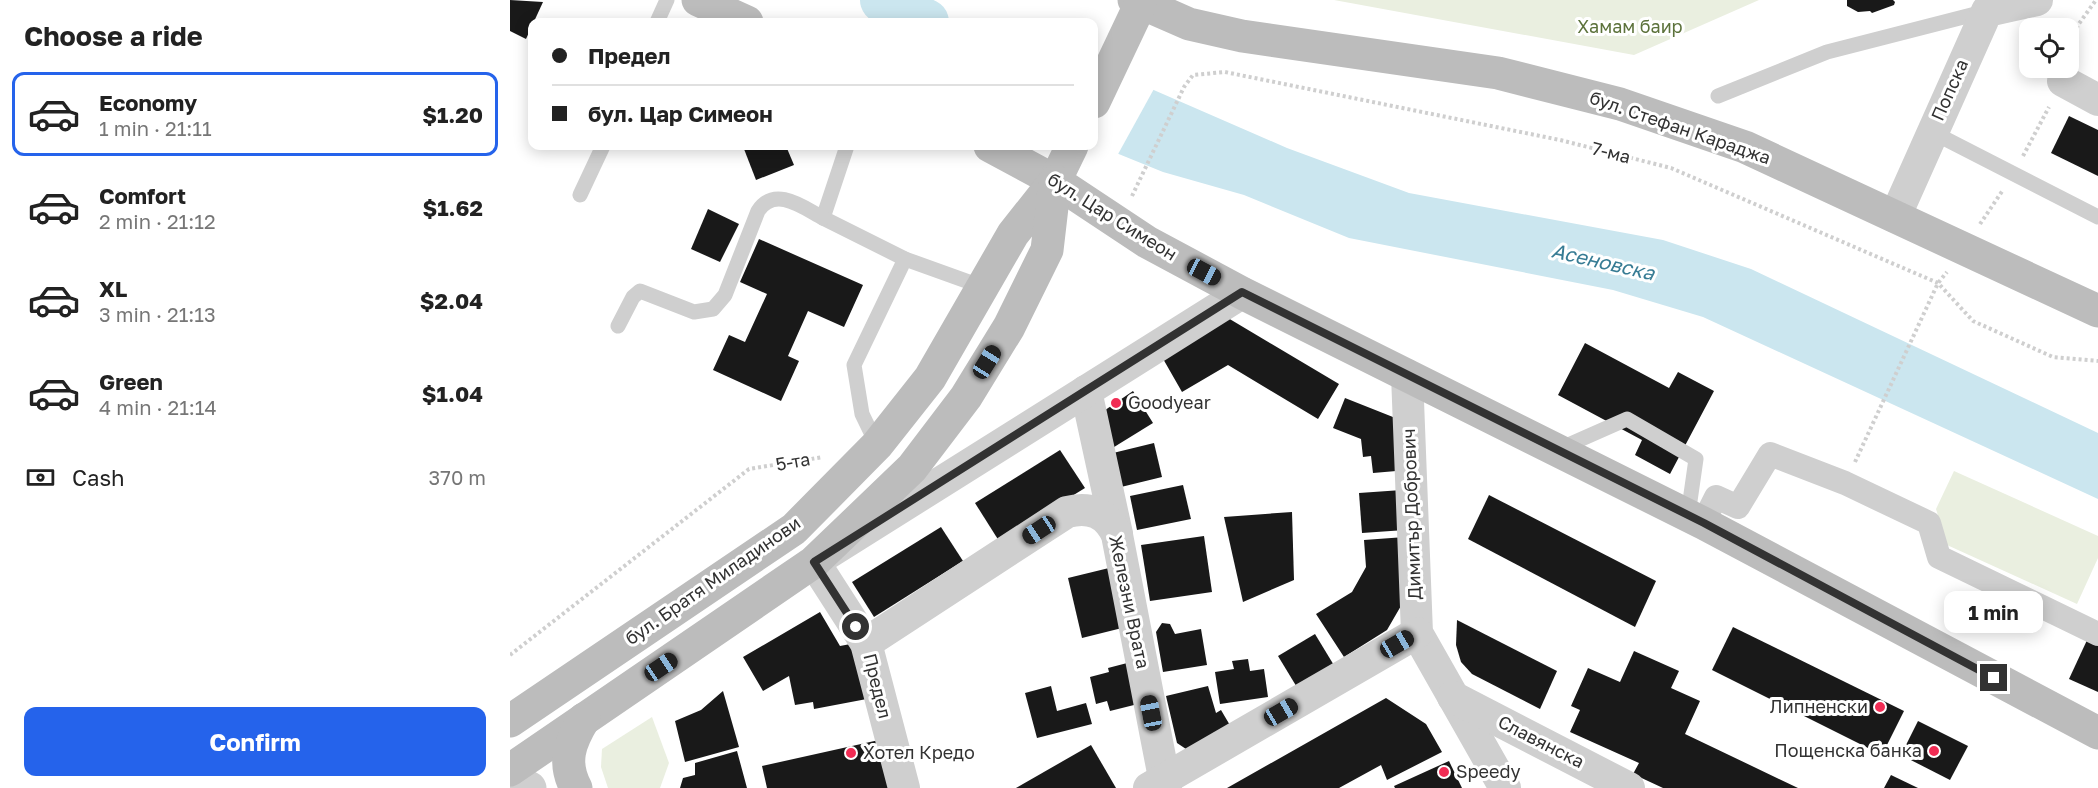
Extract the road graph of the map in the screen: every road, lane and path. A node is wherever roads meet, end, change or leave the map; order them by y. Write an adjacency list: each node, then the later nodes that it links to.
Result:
1 (667, 0): 7 (lane)
2 (698, 0): 8 (main road)
3 (2037, 0): 6 (street)
4 (2096, 0): 9 (path)
5 (1137, 2): 11 (main road); 22 (main road, бул. Стефан Караджа)
6 (1986, 10): 12 (lane); 14 (street, Попска)
7 (659, 18)
8 (738, 18)
9 (2079, 24)
10 (2077, 78): 13 (street)
11 (1098, 94)
12 (1718, 96)
13 (2098, 100)
14 (1932, 132): 22 (street, Попска); 23 (lane)
15 (601, 150): 21 (lane)
16 (846, 150): 24 (lane)
17 (997, 150): 20 (main road, бул. Цар Симеон)
18 (1070, 150): 20 (main road, бул. Братя Миладинови)
19 (1144, 174): 26 (path, 7-ма)
20 (1055, 181): 27 (main road, бул. Братя Миладинови); 28 (main road, бул. Цар Симеон); 40 (main road, бул. Братя Миладинови)
21 (580, 195)
22 (1895, 217): 29 (main road, бул. Стефан Караджа)
23 (2098, 217)
24 (823, 218): 25 (lane); 30 (lane)
25 (905, 259): 27 (lane); 34 (lane)
26 (1938, 283): 31 (path, 7-ма); 37 (path)
27 (983, 287): 34 (main road, бул. Братя Миладинови)
28 (1242, 292): 32 (main road, бул. Цар Симеон); 33 (street, бул. Братя Миладинови)
29 (2098, 311)
30 (618, 326)
31 (2098, 361)
32 (1407, 375): 35 (main road, бул. Цар Симеон); 41 (street, Димитър Добрович)
33 (1086, 391): 39 (street); 40 (street, бул. Братя Миладинови)
34 (877, 445): 47 (main road, бул. Братя Миладинови)
35 (1557, 450): 38 (main road, бул. Цар Симеон); 38 (lane)
36 (825, 456): 44 (path, 5-та)
37 (1845, 483): 38 (street); 42 (street)
38 (1696, 519): 48 (main road, бул. Цар Симеон)
39 (1117, 535): 43 (street, Железни Врата); 51 (street, Железни Врата)
40 (814, 562): 43 (street, Предел); 46 (main road, бул. Братя Миладинови)
41 (1417, 633): 45 (street); 51 (street)
42 (2098, 634)
43 (866, 643): 54 (street, Предел)
44 (510, 655)
45 (1453, 697): 55 (street); 56 (street, Славянска)
46 (584, 719): 49 (main road, бул. Братя Миладинови); 53 (main road)
47 (510, 721)
48 (2098, 733)
49 (510, 770)
50 (510, 777): 52 (street)
51 (1160, 785)
52 (530, 788)
53 (576, 788)
54 (904, 788)
55 (1505, 788)
56 (1629, 788)

